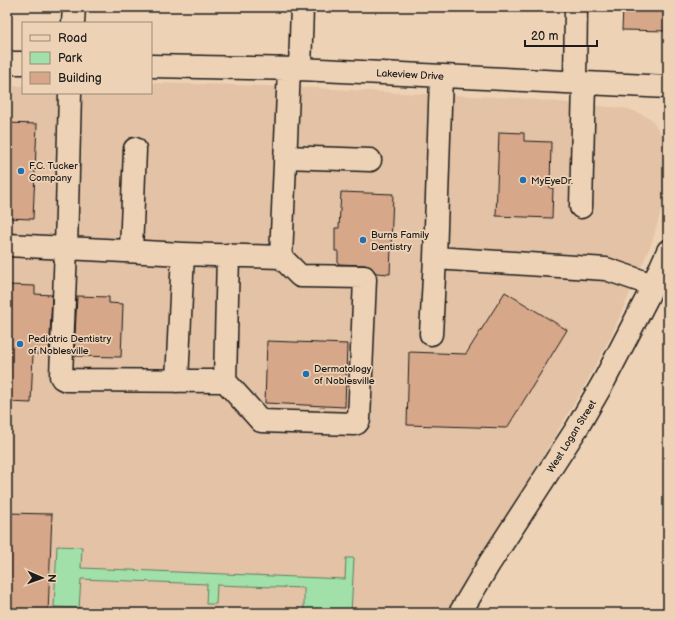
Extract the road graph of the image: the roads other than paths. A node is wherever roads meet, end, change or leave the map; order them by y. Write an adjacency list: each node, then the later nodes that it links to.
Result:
1 (74, 7): 4 (street)
2 (302, 7): 8 (street)
3 (576, 7): 10 (street)
4 (73, 22)
5 (7, 63): 6 (street)
6 (22, 63)
7 (152, 66): 8 (street, Lakeview Drive)
8 (294, 69): 9 (street, Lakeview Drive); 14 (street)
9 (441, 76): 10 (street, Lakeview Drive); 24 (street)
10 (580, 82): 11 (street, Lakeview Drive); 16 (street)
11 (668, 87)
12 (70, 94): 18 (street)
13 (135, 149): 19 (street)
14 (285, 157): 15 (street); 23 (street)
15 (370, 160)
16 (581, 207)
17 (7, 245): 18 (street)
18 (66, 248): 19 (street); 27 (street)
19 (132, 250): 21 (street)
20 (668, 251): 25 (street, West Logan Street)
21 (183, 254): 22 (street); 27 (street)
22 (228, 255): 23 (street); 28 (street)
23 (281, 257): 28 (street)
24 (435, 258): 25 (street); 26 (street)
25 (653, 285): 29 (street, West Logan Street)
26 (431, 334)
27 (177, 381): 28 (street)
28 (225, 381)
29 (460, 613)

